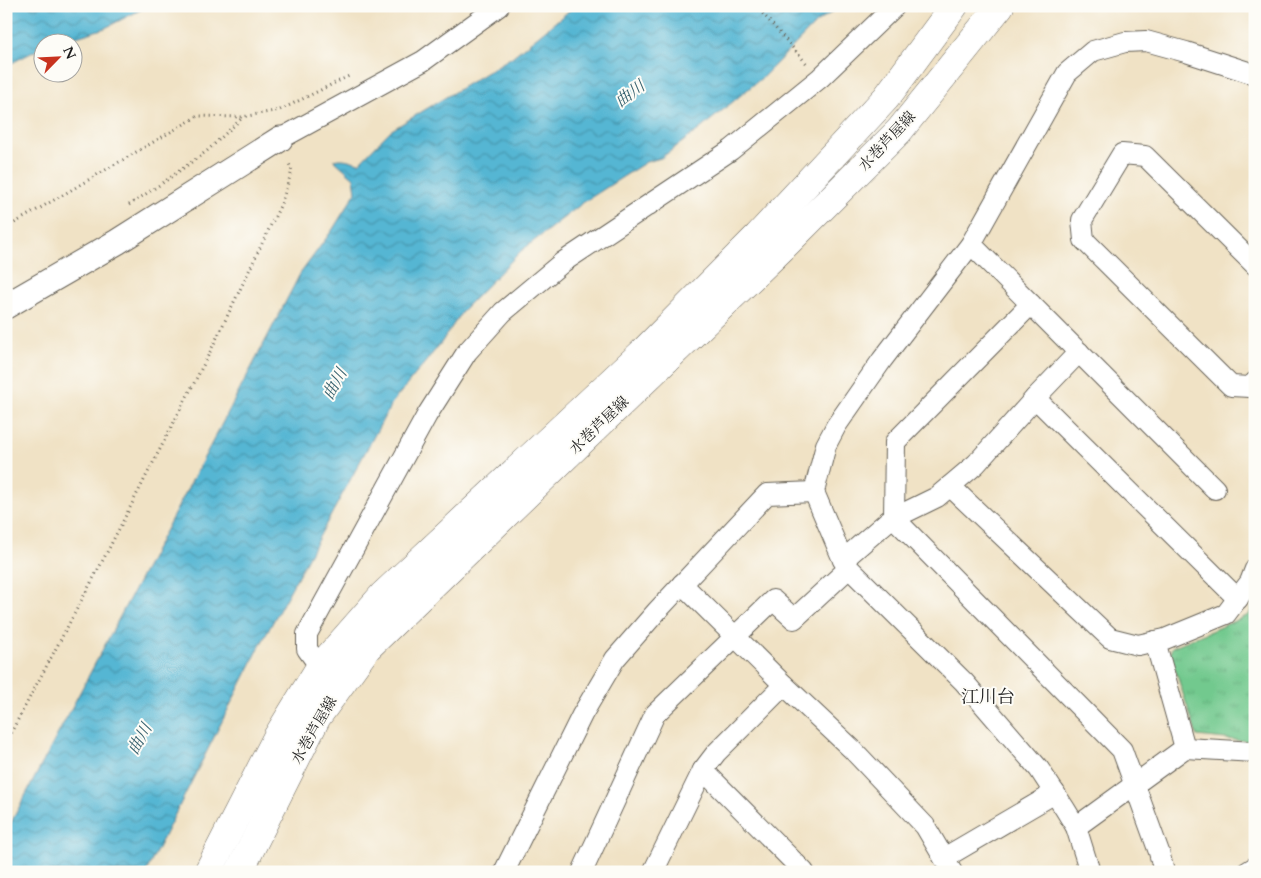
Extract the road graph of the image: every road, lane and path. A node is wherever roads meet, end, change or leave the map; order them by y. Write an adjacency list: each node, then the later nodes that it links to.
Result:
1 (499, 6): 9 (street)
2 (756, 6): 6 (path)
3 (895, 6): 28 (street)
4 (954, 6): 28 (main road, 水巻芦屋線)
5 (1000, 6): 40 (main road, 水巻芦屋線)
6 (812, 69)
7 (1255, 73): 11 (street)
8 (350, 75): 10 (path)
9 (280, 139): 14 (street); 30 (path)
10 (6, 228)
11 (971, 244): 13 (street); 20 (street)
12 (1255, 265): 16 (street)
13 (1031, 304): 15 (street); 21 (street)
14 (6, 306)
15 (1079, 352): 17 (street); 19 (street)
16 (1255, 382)
17 (1035, 398): 18 (street); 25 (street)
18 (950, 486): 21 (street); 27 (street)
19 (1215, 489)
20 (814, 492): 22 (street); 24 (street)
21 (894, 518): 22 (street); 34 (street)
22 (846, 564): 26 (street); 35 (street)
23 (1255, 569): 25 (street)
24 (682, 584): 26 (street); 41 (street)
25 (1238, 599): 27 (street)
26 (734, 636): 29 (street); 42 (street)
27 (1155, 641): 31 (street)
28 (320, 667): 39 (main road, 水巻芦屋線)
29 (784, 685): 33 (street); 37 (street)
30 (6, 742)
31 (1185, 748): 32 (street); 34 (street)
32 (1255, 752)
33 (703, 770): 43 (street); 44 (street)
34 (1134, 785): 36 (street); 46 (street)
35 (1055, 793): 36 (street); 37 (street)
36 (1076, 827): 45 (street)
37 (948, 865)
38 (1255, 867): 47 (street)
39 (208, 872)
40 (239, 872)
41 (504, 872)
42 (582, 872)
43 (654, 872)
44 (804, 872)
45 (1090, 872)
46 (1164, 872)
47 (1247, 872)

